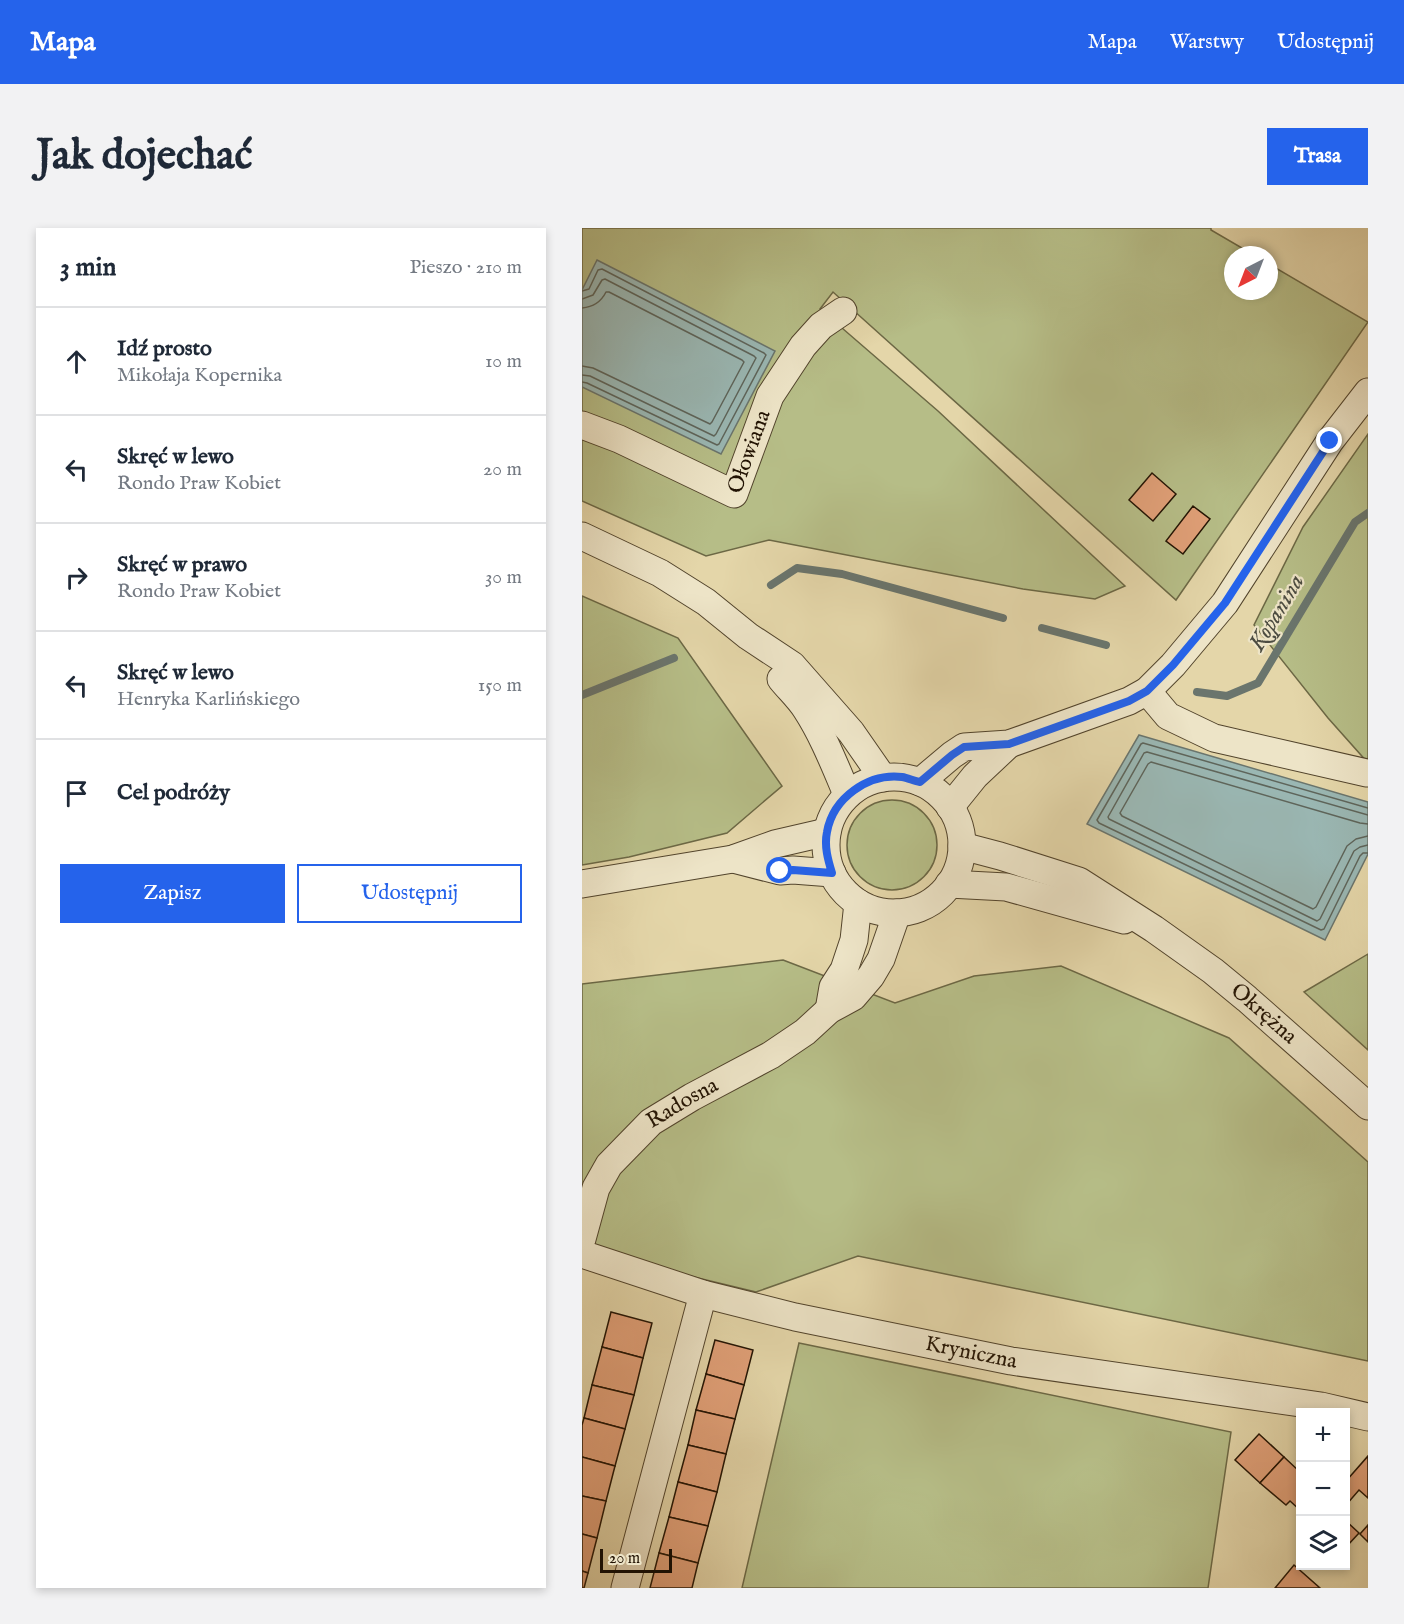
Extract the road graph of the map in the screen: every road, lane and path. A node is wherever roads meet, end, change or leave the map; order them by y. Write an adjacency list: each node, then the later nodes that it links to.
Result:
1 (843, 311): 3 (street, Ołowiana)
2 (1368, 392): 6 (street)
3 (582, 425)
4 (582, 536): 5 (street)
5 (748, 636): 9 (street); 11 (street)
6 (1147, 691): 7 (street); 8 (street)
7 (1009, 744): 10 (street); 12 (street)
8 (1367, 773)
9 (883, 778): 10 (street); 11 (street)
10 (920, 782): 12 (street)
11 (848, 794): 13 (street)
12 (950, 807): 14 (street)
13 (826, 832): 15 (street); 16 (street)
14 (962, 846): 18 (street); 21 (street, Okrężna)
15 (733, 859): 16 (street); 17 (street)
16 (832, 873): 19 (street)
17 (582, 884)
18 (949, 884): 20 (street); 21 (street, Okrężna)
19 (858, 903): 20 (street); 22 (street)
20 (897, 913): 22 (street, Radosna)
21 (1154, 929): 23 (street, Okrężna)
22 (830, 1010): 24 (street, Radosna)
23 (1368, 1106)
24 (582, 1239)
25 (582, 1254): 26 (street, Kryniczna)
26 (703, 1294): 27 (street, Kryniczna); 28 (street)
27 (1368, 1417)
28 (625, 1588)

